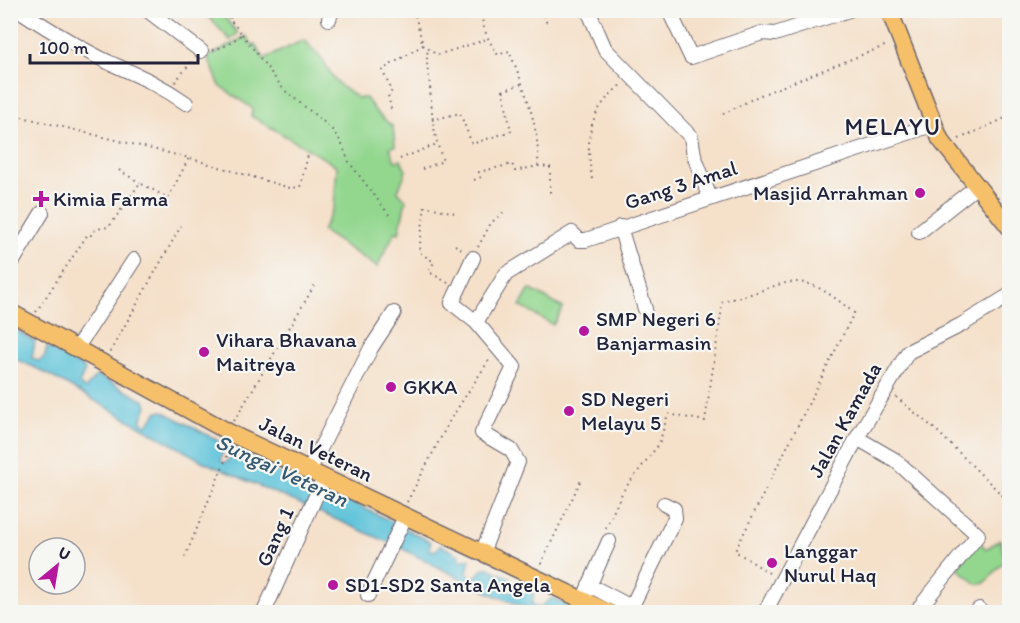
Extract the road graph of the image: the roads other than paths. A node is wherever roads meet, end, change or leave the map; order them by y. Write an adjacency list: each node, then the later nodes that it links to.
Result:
1 (19, 10): 8 (street)
2 (147, 10): 7 (street)
3 (588, 10): 11 (street)
4 (849, 10): 6 (street)
5 (889, 10): 9 (main road)
6 (672, 17)
7 (201, 51)
8 (186, 103)
9 (935, 124): 10 (main road); 11 (street, Gang 3 Amal)
10 (977, 186): 14 (main road); 15 (street)
11 (710, 198): 13 (street, Gang 3 Amal)
12 (42, 213): 18 (street)
13 (620, 227): 20 (street); 23 (street, Gang 3 Amal)
14 (1010, 228)
15 (919, 232)
16 (473, 258): 23 (street)
17 (134, 260): 24 (street)
18 (10, 266)
19 (1010, 295): 25 (street, Jalan Kamada)
20 (645, 309)
21 (10, 312): 24 (main road, Jalan Veteran)
22 (394, 313): 26 (street, Gang 1)
23 (476, 322): 30 (street)
24 (76, 349): 26 (main road, Jalan Veteran)
25 (857, 438): 36 (street, Jalan Kamada); 37 (street)
26 (318, 478): 28 (main road, Jalan Veteran); 34 (street, Gang 1)
27 (664, 504): 33 (street)
28 (402, 519): 30 (main road, Jalan Veteran); 32 (street)
29 (606, 537): 31 (street)
30 (482, 553): 31 (main road, Jalan Veteran)
31 (586, 593): 33 (street); 35 (main road, Jalan Veteran)
32 (368, 595)
33 (630, 609)
34 (264, 612)
35 (608, 612)
36 (765, 612)
37 (916, 612)

